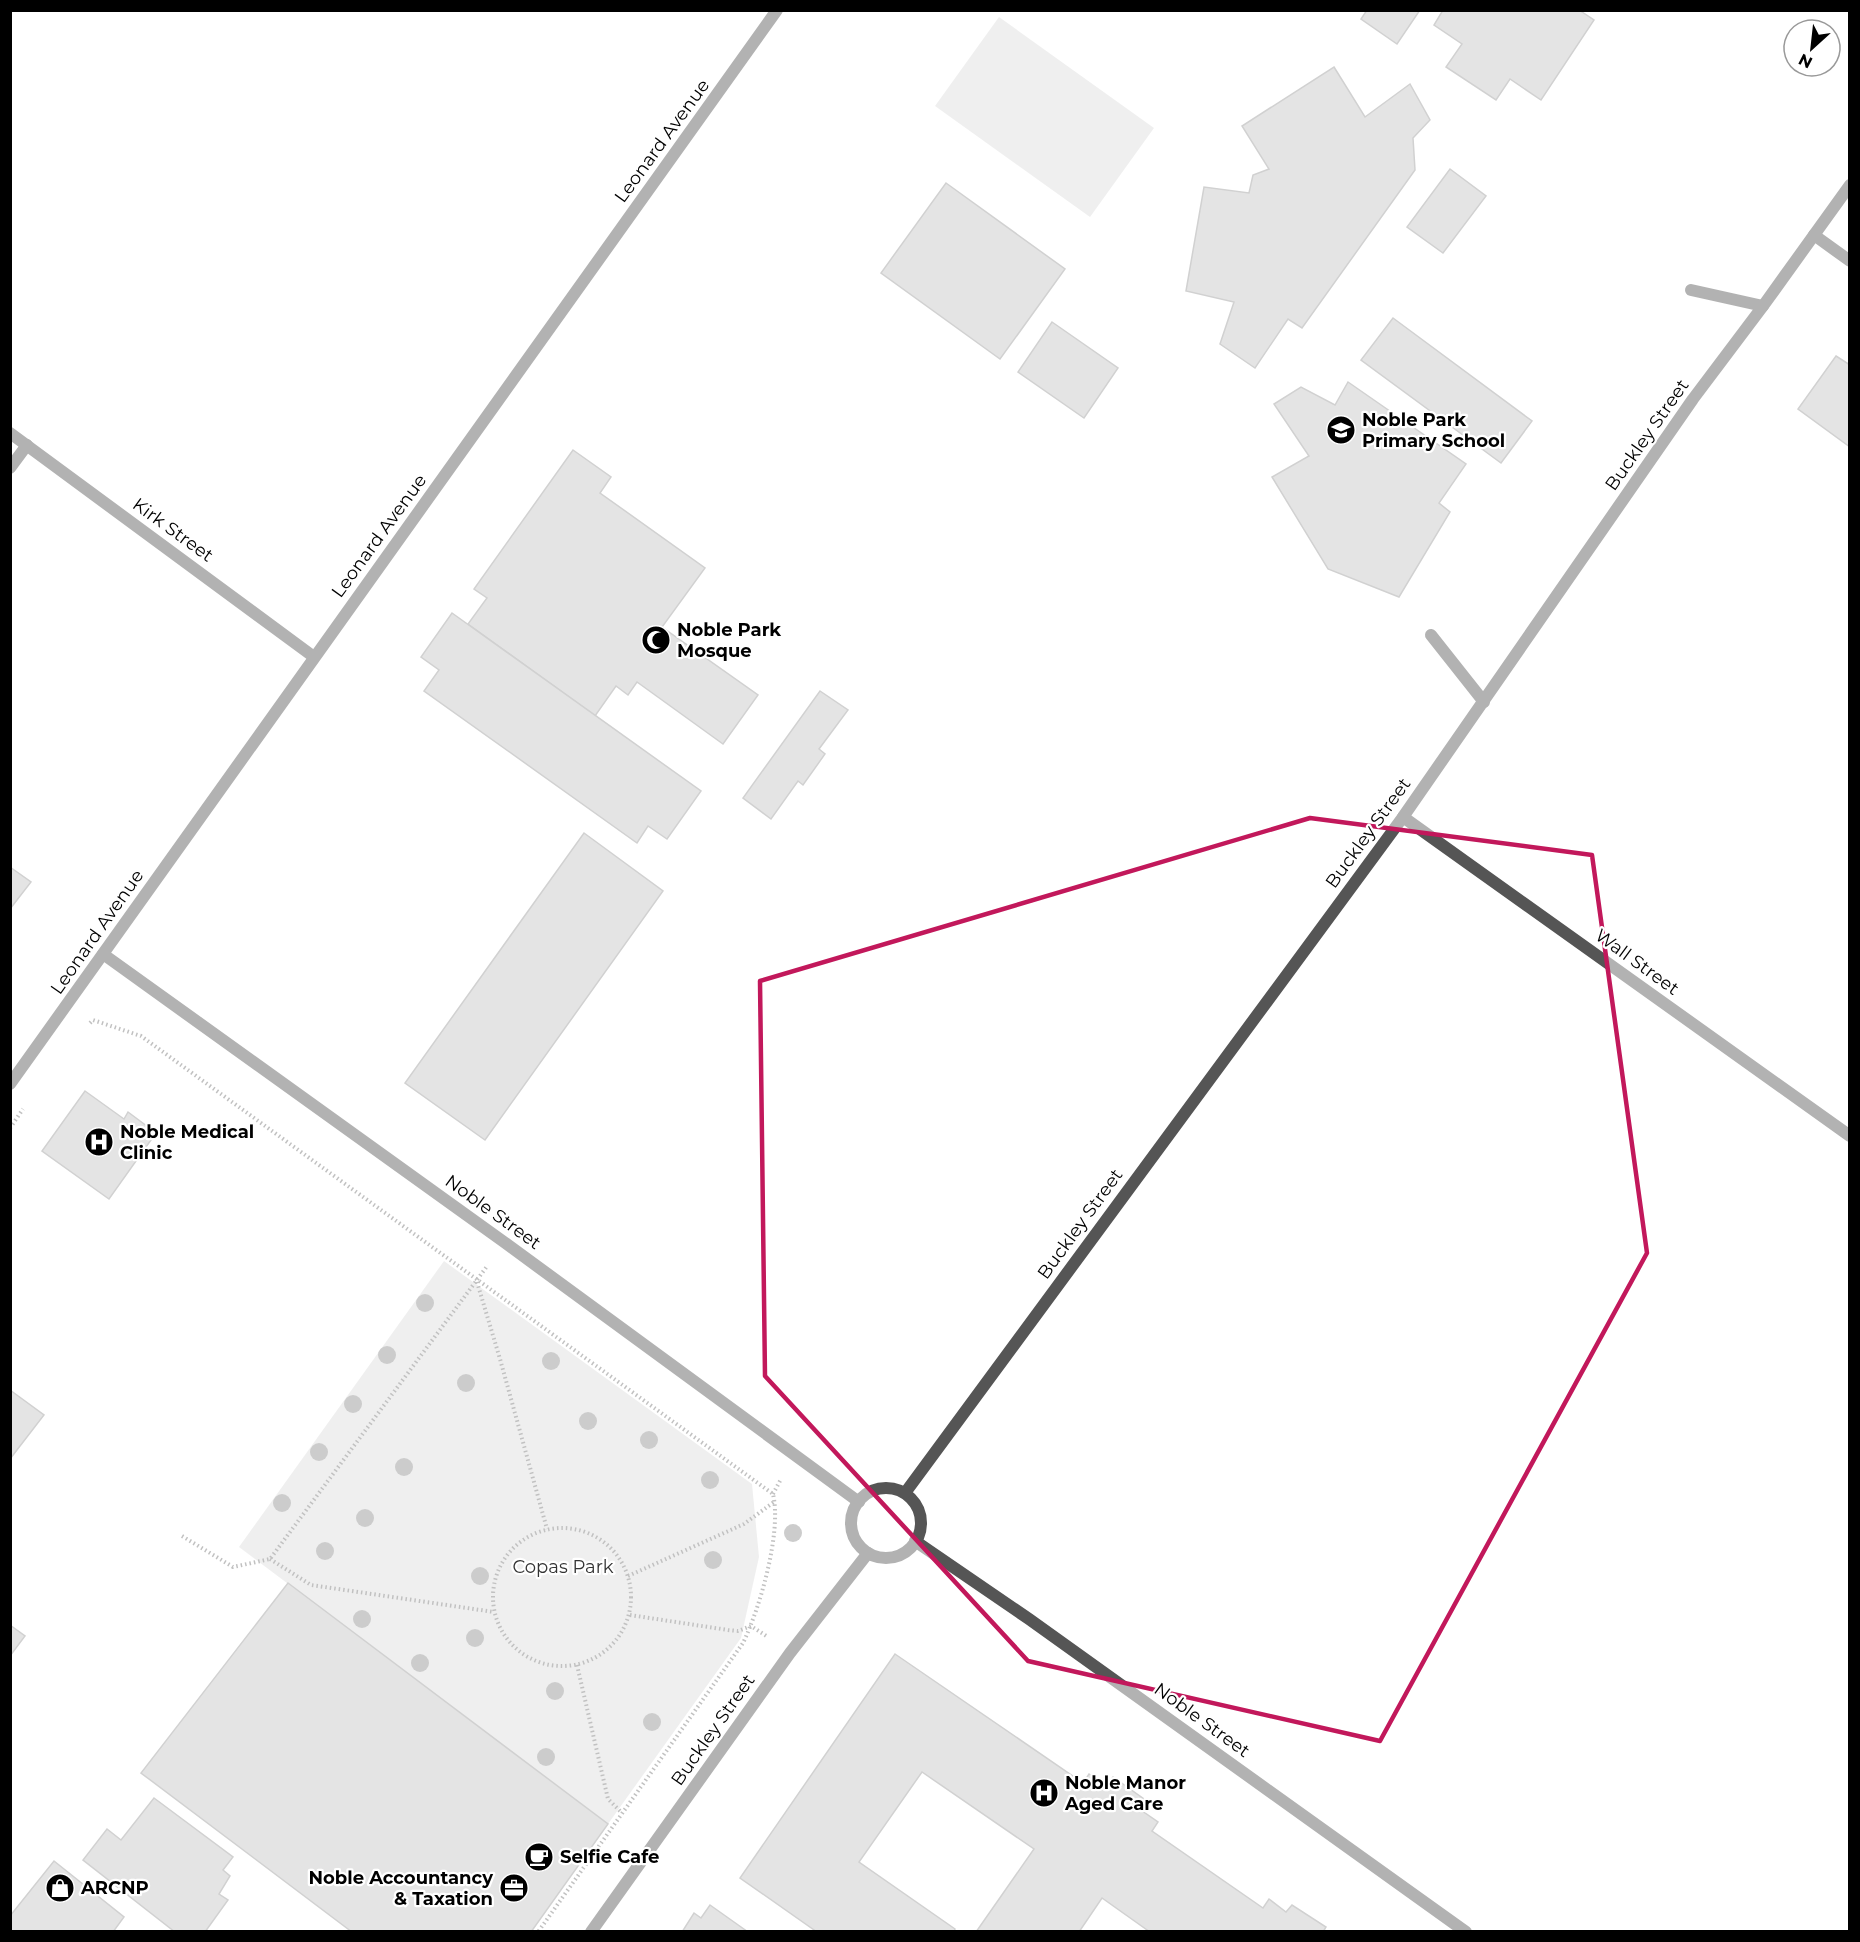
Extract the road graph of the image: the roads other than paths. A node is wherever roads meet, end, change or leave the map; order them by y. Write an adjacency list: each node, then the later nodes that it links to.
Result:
1 (777, 10): 11 (street, Leonard Avenue)
2 (1850, 185): 3 (street, Buckley Street)
3 (1814, 235): 4 (street); 6 (street, Buckley Street)
4 (1850, 261)
5 (1691, 290): 6 (street)
6 (1763, 306): 12 (street, Buckley Street)
7 (10, 433): 8 (street, Kirk Street)
8 (27, 445): 9 (street); 11 (street, Kirk Street)
9 (10, 468)
10 (1431, 634): 12 (street)
11 (314, 657): 14 (street, Leonard Avenue)
12 (1484, 702): 13 (street, Buckley Street)
13 (1403, 817): 16 (street, Wall Street); 17 (street, Buckley Street)
14 (103, 954): 15 (street, Leonard Avenue); 18 (street, Noble Street)
15 (10, 1084)
16 (1850, 1136)
17 (905, 1493): 18 (street); 19 (street)
18 (859, 1502): 20 (street)
19 (915, 1541): 20 (street); 21 (street, Noble Street)
20 (868, 1553): 22 (street, Buckley Street)
21 (1451, 1927): 23 (street, Noble Street)
22 (591, 1932)
23 (1466, 1932)

